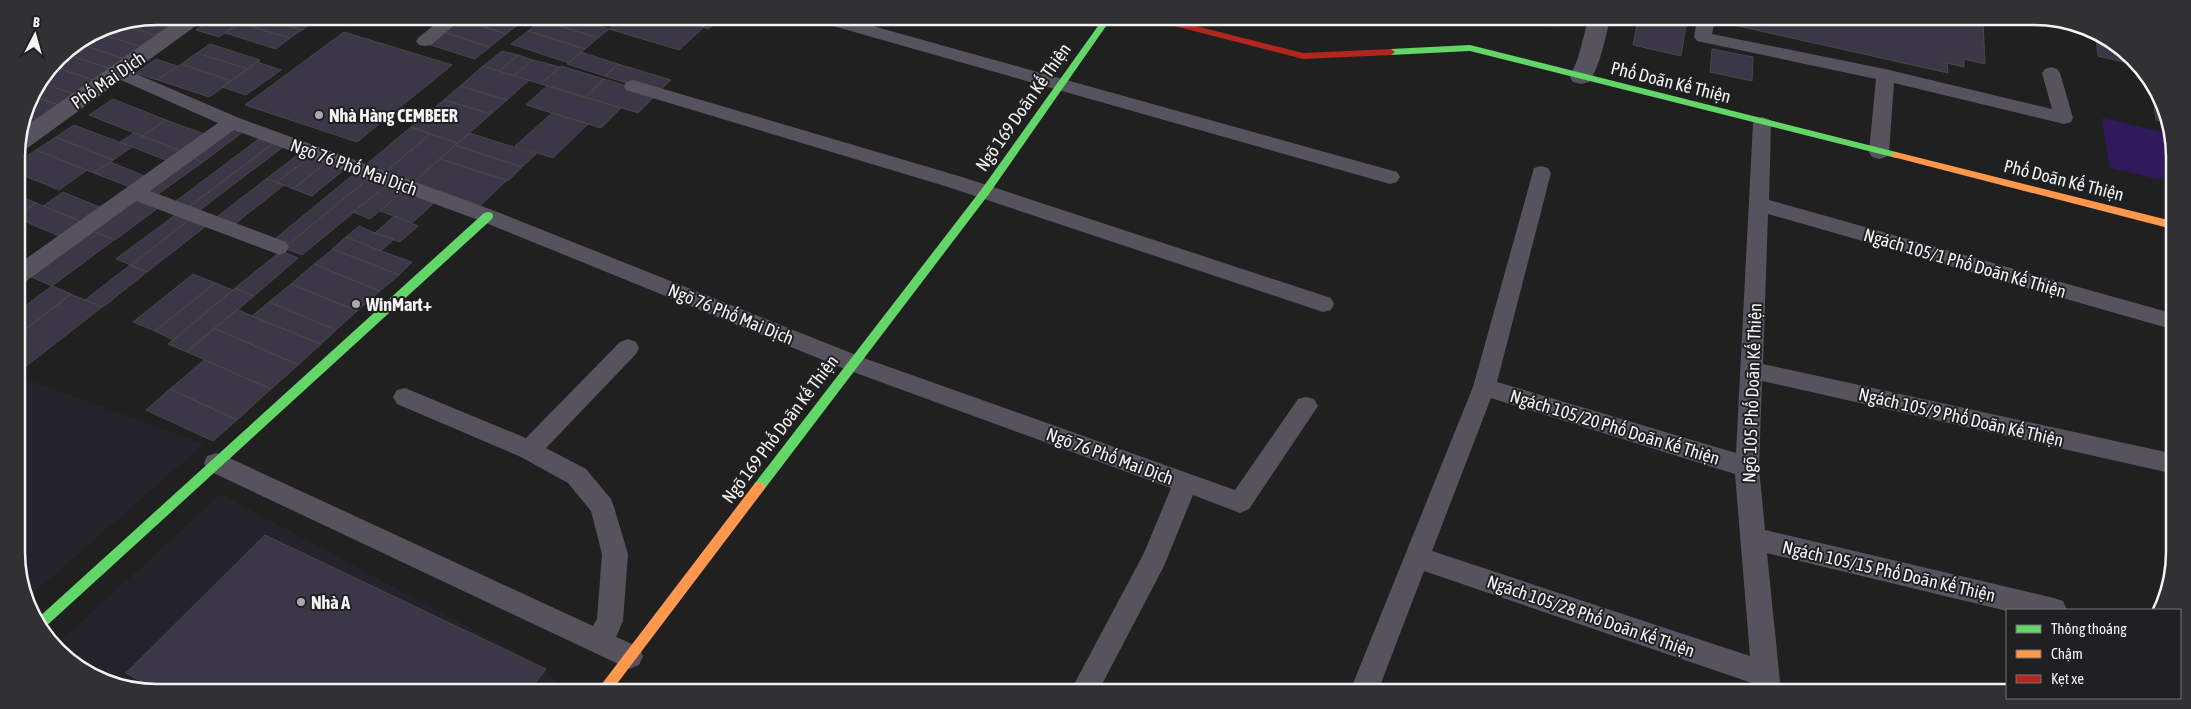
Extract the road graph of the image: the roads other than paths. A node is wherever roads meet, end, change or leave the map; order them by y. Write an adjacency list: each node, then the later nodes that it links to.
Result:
1 (184, 25): 9 (street, Phố Mai Dịch)
2 (446, 25): 8 (lane)
3 (850, 25): 13 (lane)
4 (1103, 25): 13 (street, Ngõ 169 Doãn Kế Thiện)
5 (1182, 25): 12 (street, Phố Doãn Kế Thiện)
6 (1598, 25): 12 (street)
7 (1705, 25): 11 (lane)
8 (425, 41)
9 (118, 72): 15 (lane, Ngõ 76 Phố Mai Dịch); 17 (street, Phố Mai Dịch)
10 (2051, 73): 11 (lane)
11 (1885, 75): 18 (lane)
12 (1580, 77): 16 (street, Phố Doãn Kế Thiện)
13 (1061, 84): 20 (lane); 22 (street, Ngõ 169 Doãn Kế Thiện)
14 (633, 86): 22 (lane)
15 (232, 122): 21 (lane); 24 (lane, Ngõ 76 Phố Mai Dịch)
16 (1762, 123): 18 (street, Phố Doãn Kế Thiện); 23 (lane, Ngõ 105 Phố Doãn Kế Thiện)
17 (27, 137)
18 (1879, 152): 25 (street, Phố Doãn Kế Thiện)
19 (1541, 173): 33 (lane)
20 (1390, 177)
21 (133, 192): 26 (lane); 27 (lane)
22 (985, 192): 28 (lane); 31 (street, Ngõ 169 Phố Doãn Kế Thiện)
23 (1758, 204): 29 (lane, Ngách 105/1 Phố Doãn Kế Thiện); 32 (lane, Ngõ 105 Phố Doãn Kế Thiện)
24 (488, 216): 31 (lane, Ngõ 76 Phố Mai Dịch); 37 (street)
25 (2166, 224)
26 (279, 247)
27 (25, 270)
28 (1323, 304)
29 (2166, 320)
30 (628, 348): 36 (lane)
31 (853, 363): 40 (lane, Ngõ 76 Phố Mai Dịch); 46 (street, Ngõ 169 Phố Doãn Kế Thiện)
32 (1751, 370): 38 (lane, Ngách 105/9 Phố Doãn Kế Thiện); 39 (lane, Ngõ 105 Phố Doãn Kế Thiện)
33 (1484, 387): 39 (lane, Ngách 105/20 Phố Doãn Kế Thiện); 42 (lane)
34 (405, 397): 36 (lane)
35 (1306, 406): 40 (lane, Ngõ 76 Phố Mai Dịch)
36 (529, 450): 45 (lane)
37 (216, 463): 44 (street); 45 (lane)
38 (2166, 463)
39 (1747, 467): 41 (lane, Ngõ 105 Phố Doãn Kế Thiện)
40 (1185, 484): 49 (lane)
41 (1753, 538): 43 (lane, Ngách 105/15 Phố Doãn Kế Thiện); 47 (lane, Ngõ 105 Phố Doãn Kế Thiện)
42 (1416, 557): 47 (lane, Ngách 105/28 Phố Doãn Kế Thiện); 50 (lane)
43 (2050, 609)
44 (45, 621)
45 (599, 642): 46 (lane)
46 (629, 656): 48 (street, Ngõ 169 Phố Doãn Kế Thiện)
47 (1766, 683)
48 (609, 684)
49 (1088, 684)
50 (1367, 684)

